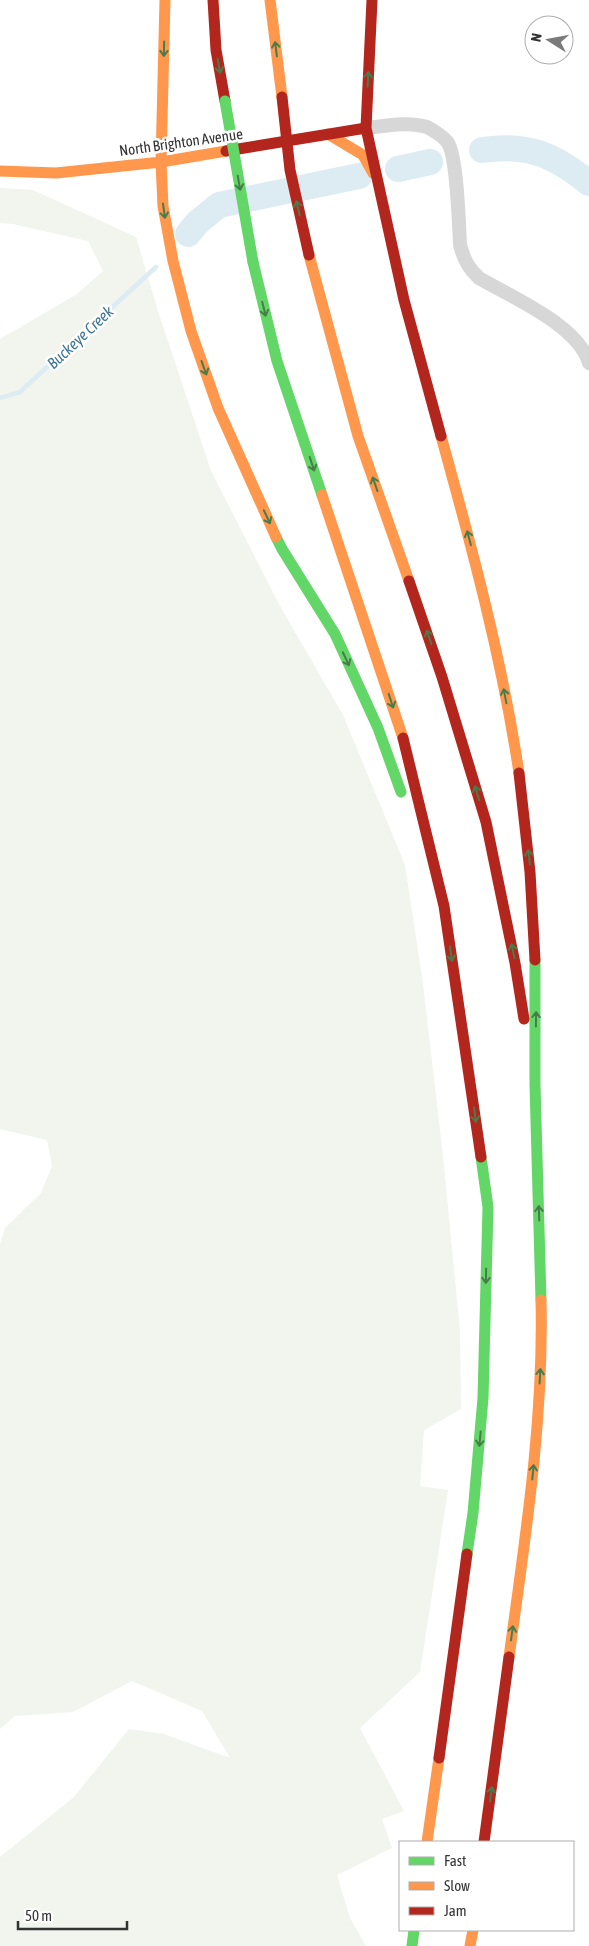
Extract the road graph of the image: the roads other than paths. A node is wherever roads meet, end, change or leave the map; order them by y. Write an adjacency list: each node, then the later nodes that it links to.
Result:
1 (164, 0): 7 (main road, one-way to 7)
2 (213, 0): 11 (main road, one-way to 11, bridge)
3 (270, 0): 12 (main road, one-way to 3, bridge)
4 (372, 0): 5 (main road, one-way to 4)
5 (366, 128): 6 (main road, North Brighton Avenue); 9 (main road); 10 (street)
6 (328, 134): 7 (main road, North Brighton Avenue); 9 (main road)
7 (161, 162): 8 (main road, North Brighton Avenue); 11 (main road, one-way to 11)
8 (0, 171)
9 (376, 177): 12 (main road, one-way to 9)
10 (589, 363)
11 (444, 906): 13 (main road, one-way to 13)
12 (535, 1086): 14 (main road, one-way to 12)
13 (426, 1841)
14 (484, 1841)
15 (414, 1931): 17 (main road)
16 (473, 1931): 18 (main road)
17 (412, 1946)
18 (470, 1946)

